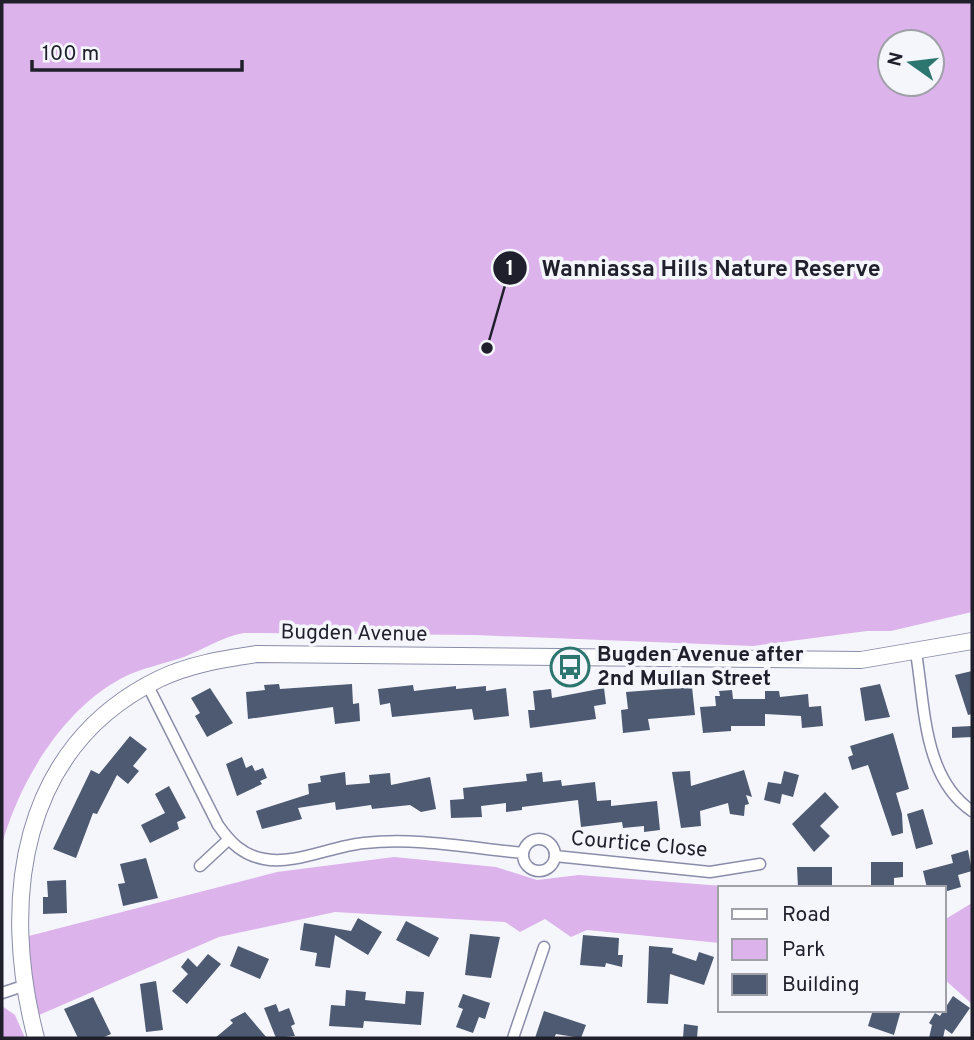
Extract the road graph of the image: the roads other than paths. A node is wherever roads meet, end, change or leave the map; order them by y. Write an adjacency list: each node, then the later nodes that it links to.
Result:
1 (972, 640): 2 (street, Bugden Avenue)
2 (916, 653): 3 (street, Bugden Avenue); 4 (street)
3 (148, 685): 5 (street); 11 (street, Bugden Avenue)
4 (972, 811)
5 (228, 840): 6 (street, Courtice Close); 9 (street)
6 (523, 853): 7 (street, Courtice Close); 7 (street, Courtice Close)
7 (555, 856): 8 (street, Courtice Close)
8 (760, 864)
9 (200, 866)
10 (544, 947): 13 (street)
11 (9, 991): 12 (street, Bugden Avenue)
12 (36, 1038)
13 (513, 1038)

